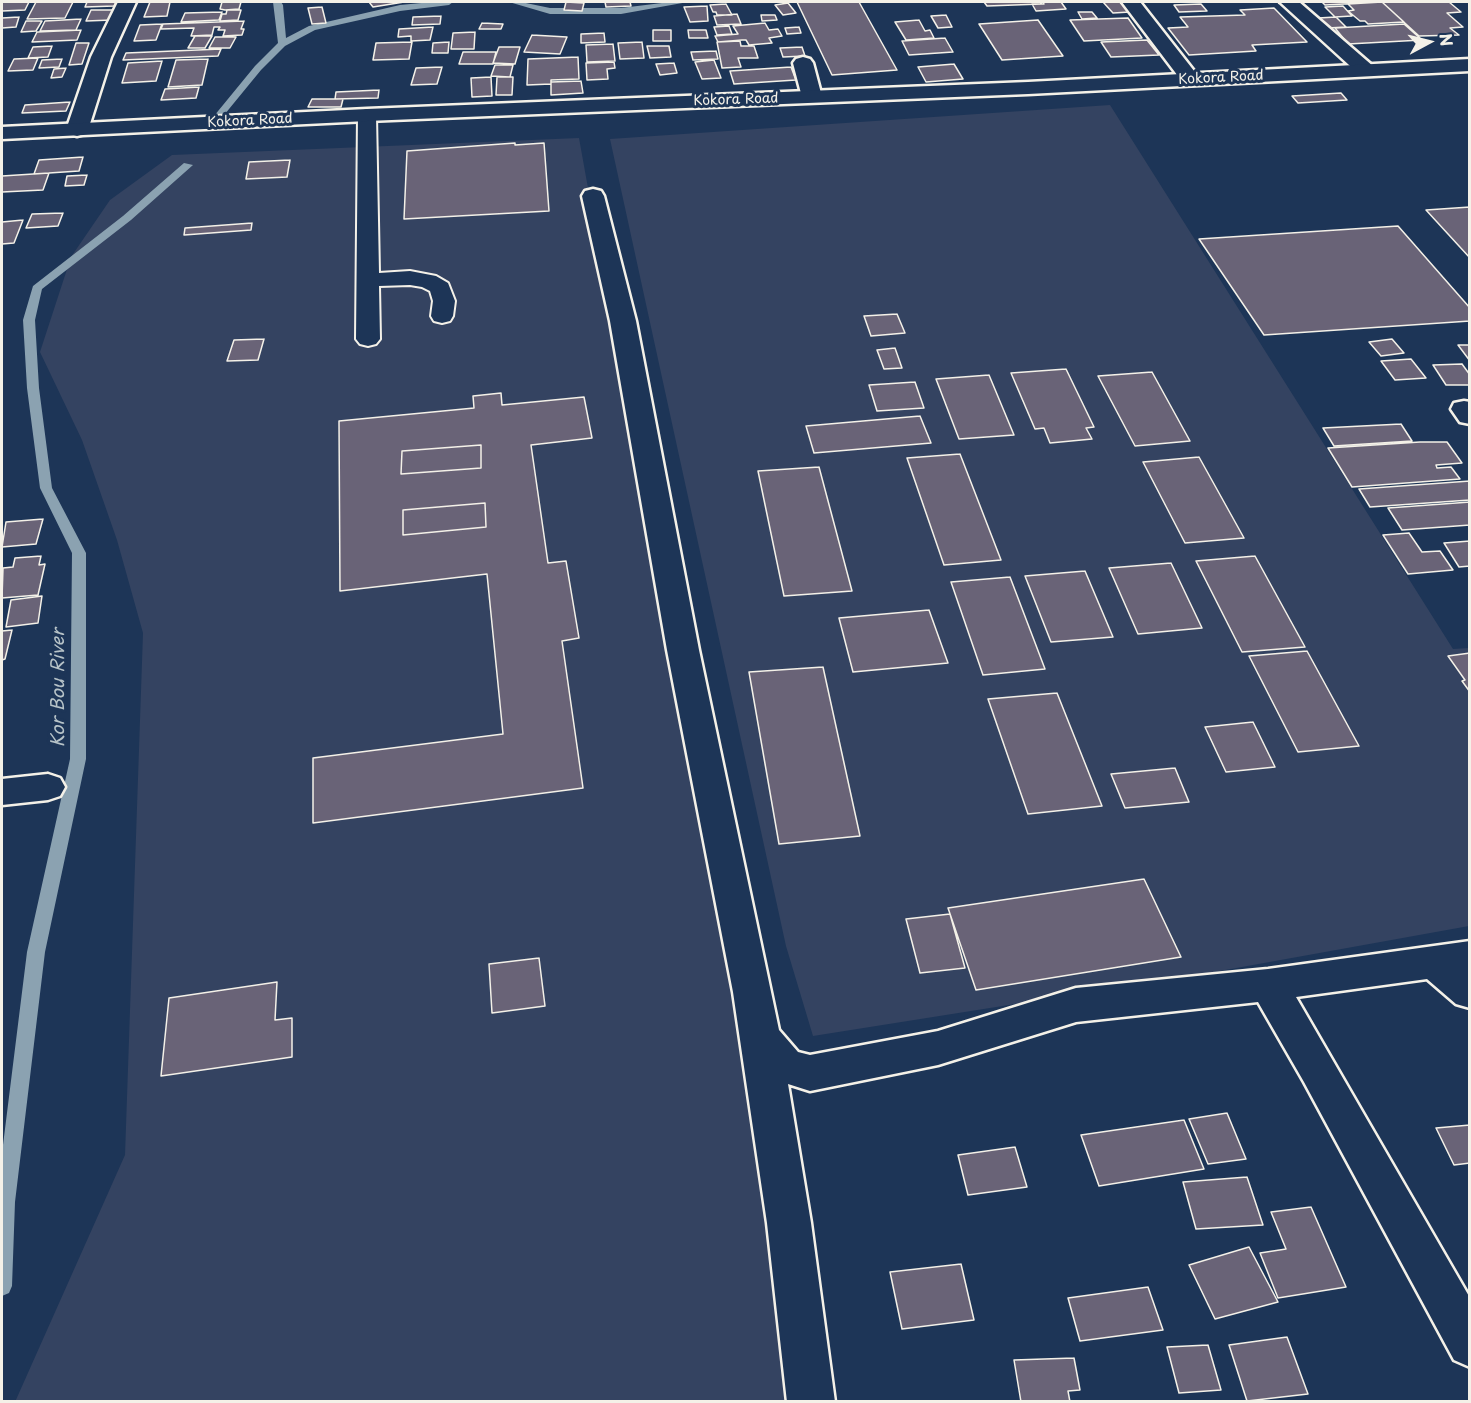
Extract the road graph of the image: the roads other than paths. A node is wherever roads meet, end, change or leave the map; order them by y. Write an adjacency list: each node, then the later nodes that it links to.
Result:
1 (128, 2): 10 (street)
2 (1131, 2): 7 (street)
3 (1289, 2): 6 (street)
4 (803, 63): 8 (street)
5 (1470, 65): 6 (street, Kokora Road)
6 (1367, 71): 7 (street, Kokora Road)
7 (1191, 80): 8 (street, Kokora Road)
8 (813, 97): 9 (street, Kokora Road)
9 (367, 115): 10 (street, Kokora Road); 13 (lane)
10 (77, 130): 11 (street, Kokora Road)
11 (2, 133)
12 (593, 196): 21 (street)
13 (368, 280): 14 (lane); 15 (lane)
14 (442, 316)
15 (368, 339)
16 (48, 787): 17 (street)
17 (2, 792)
18 (1452, 959): 19 (street); 20 (street)
19 (1268, 985): 21 (street); 22 (street)
20 (1470, 992)
21 (760, 1037): 23 (street)
22 (1470, 1344)
23 (811, 1401)

